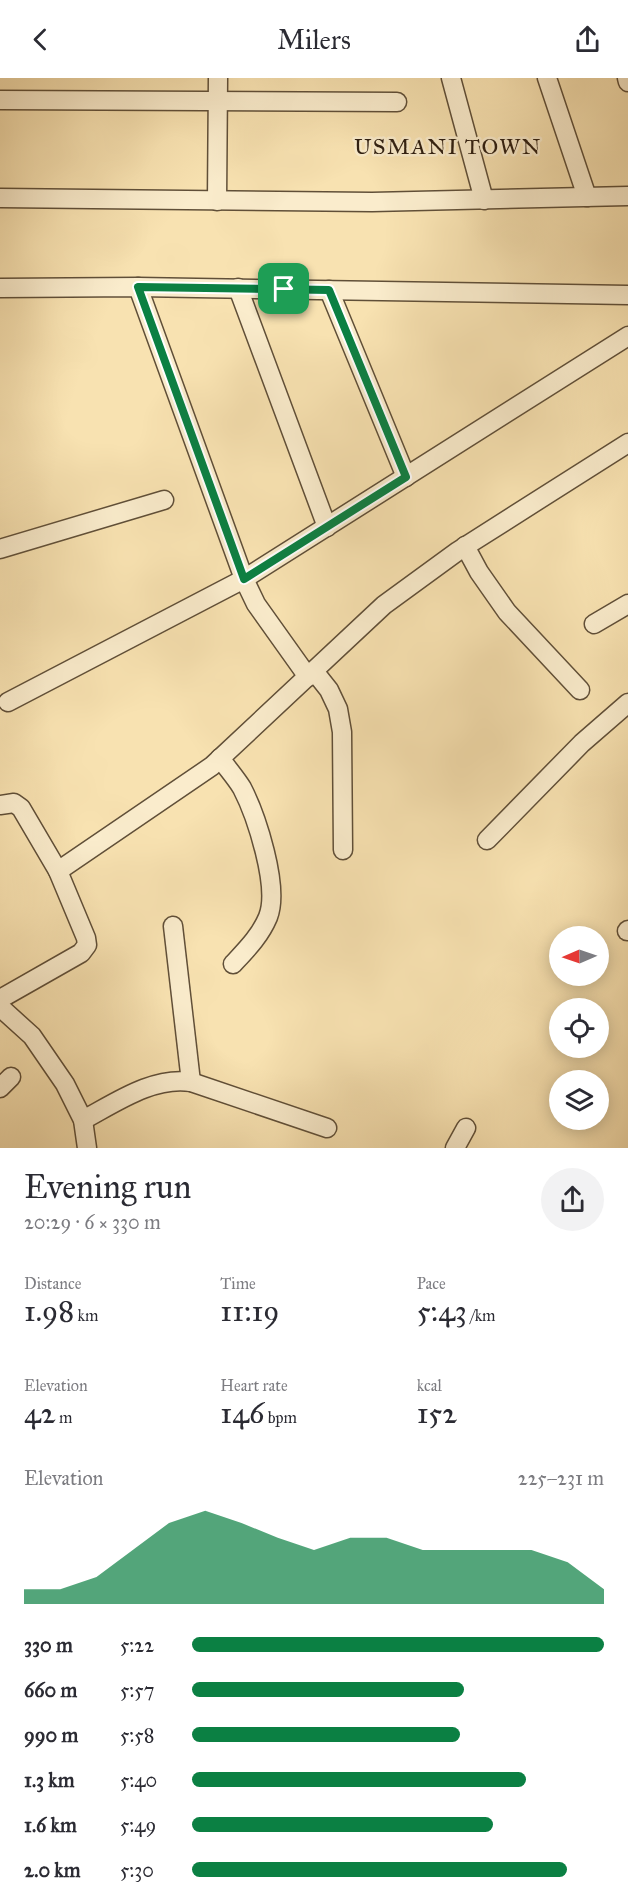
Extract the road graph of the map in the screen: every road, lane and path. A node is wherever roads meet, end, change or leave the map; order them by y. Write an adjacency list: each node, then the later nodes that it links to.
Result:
1 (218, 78): 5 (street)
2 (451, 78): 10 (street)
3 (547, 78): 8 (street)
4 (0, 100): 5 (street)
5 (218, 101): 6 (street); 11 (street)
6 (397, 102)
7 (628, 196): 8 (street)
8 (587, 197): 10 (street)
9 (0, 198): 11 (street)
10 (484, 200): 11 (street)
11 (217, 201)
12 (138, 287): 13 (street); 14 (street); 24 (street)
13 (0, 288)
14 (238, 288): 15 (street); 21 (street)
15 (329, 290): 16 (street); 19 (street)
16 (628, 295)
17 (628, 336): 19 (street)
18 (628, 443): 22 (street)
19 (406, 477): 21 (street)
20 (164, 500): 23 (street)
21 (327, 527): 24 (street)
22 (465, 546): 27 (street); 28 (street)
23 (0, 549)
24 (244, 579): 27 (street); 29 (street)
25 (628, 603): 26 (street)
26 (594, 624)
27 (311, 674): 31 (street); 34 (street)
28 (580, 690)
29 (8, 702)
30 (628, 703): 33 (street)
31 (220, 758): 35 (street); 37 (street)
32 (0, 805): 35 (street)
33 (487, 840)
34 (343, 850)
35 (58, 871): 38 (street)
36 (173, 926): 40 (street)
37 (233, 964)
38 (0, 999)
39 (0, 1007): 41 (street)
40 (191, 1082): 41 (street); 42 (street)
41 (83, 1120): 44 (street)
42 (327, 1128)
43 (466, 1128): 45 (street)
44 (87, 1148)
45 (455, 1148)

